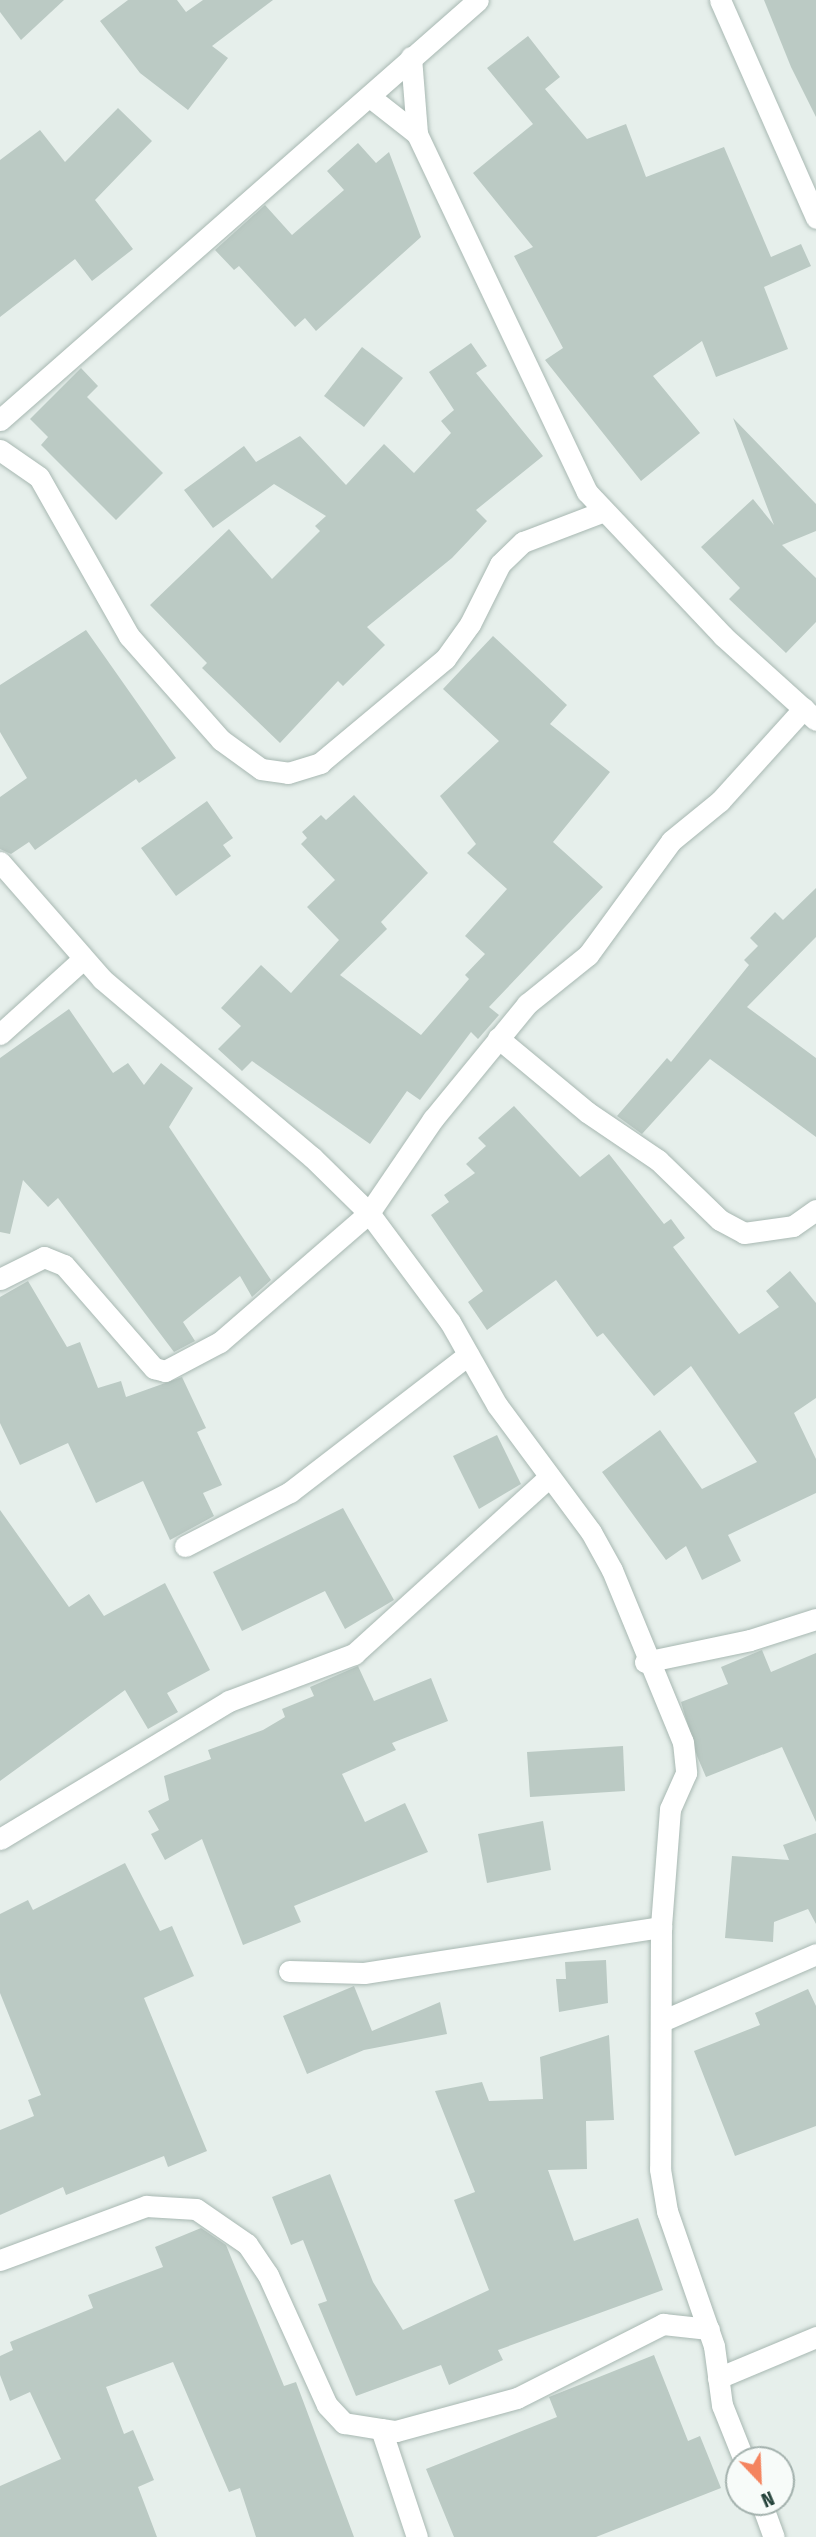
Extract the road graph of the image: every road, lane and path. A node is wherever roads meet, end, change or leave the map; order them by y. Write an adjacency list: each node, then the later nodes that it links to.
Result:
1 (478, 0): 3 (street)
2 (720, 0): 6 (street)
3 (411, 57): 4 (street); 5 (street)
4 (370, 97): 5 (street); 7 (street)
5 (417, 134): 9 (street)
6 (813, 204)
7 (0, 420)
8 (0, 450): 9 (street)
9 (604, 511): 10 (street)
10 (810, 714): 14 (street)
11 (0, 862): 12 (street)
12 (83, 959): 13 (street); 16 (street)
13 (0, 1034)
14 (498, 1038): 15 (street); 16 (street)
15 (816, 1210)
16 (369, 1213): 17 (street); 18 (street)
17 (0, 1279)
18 (468, 1355): 19 (street); 20 (street)
19 (549, 1477): 22 (street); 23 (street)
20 (185, 1546)
21 (816, 1619): 22 (street)
22 (645, 1662): 24 (street)
23 (0, 1839)
24 (661, 1927): 26 (street); 27 (street)
25 (816, 1954): 27 (street)
26 (289, 1971)
27 (662, 2021): 29 (street)
28 (0, 2260): 32 (street)
29 (709, 2329): 31 (street); 32 (street)
30 (816, 2337): 31 (street)
31 (718, 2378): 33 (street)
32 (381, 2429): 35 (street)
33 (738, 2446)
34 (766, 2516): 36 (street)
35 (417, 2537)
36 (774, 2537)

